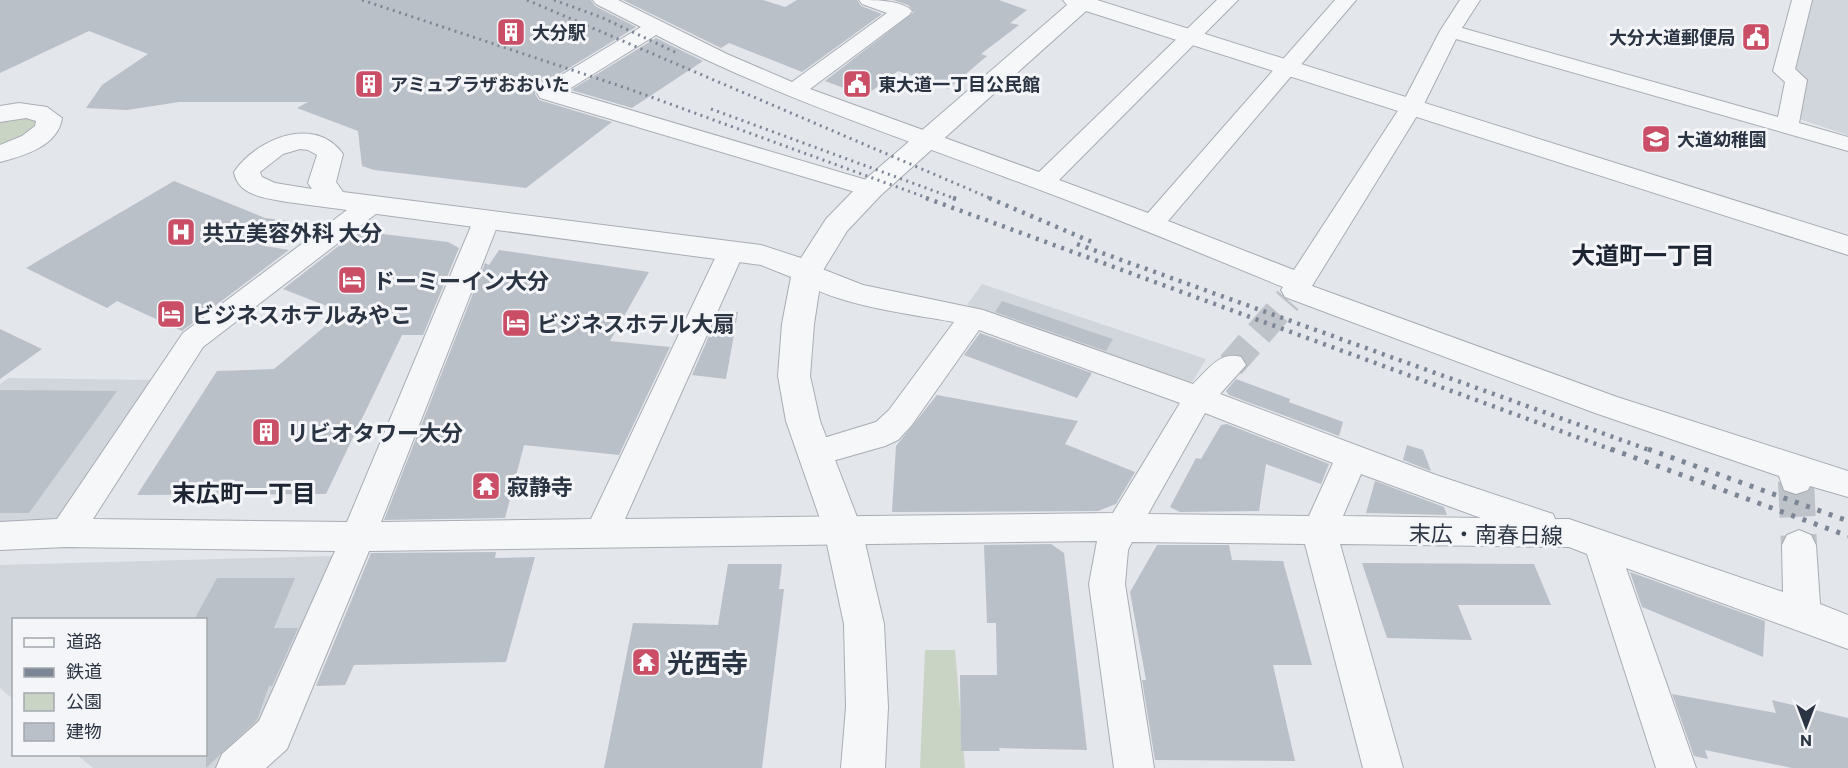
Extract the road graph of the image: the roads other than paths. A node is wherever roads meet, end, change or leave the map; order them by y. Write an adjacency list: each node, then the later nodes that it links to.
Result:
1 (603, 0): 8 (street)
2 (869, 0): 12 (street)
3 (1228, 0): 10 (street)
4 (1346, 0): 11 (street)
5 (1470, 0): 9 (street)
6 (1802, 0): 15 (street)
7 (1081, 1): 10 (street); 16 (street)
8 (657, 26): 12 (street); 20 (street)
9 (1450, 31): 13 (street); 15 (street)
10 (1192, 37): 11 (street); 19 (street)
11 (1287, 67): 13 (street); 24 (street)
12 (794, 91): 16 (street)
13 (1412, 106): 25 (street); 28 (street)
14 (0, 114): 18 (street)
15 (1787, 128): 17 (street)
16 (925, 141): 19 (street); 20 (street)
17 (1848, 144)
18 (0, 154)
19 (1043, 182): 24 (street)
20 (871, 189): 27 (street)
21 (334, 199): 22 (street)
22 (372, 204): 23 (street); 38 (street)
23 (487, 219): 26 (street); 41 (street)
24 (1152, 224): 28 (street)
25 (1848, 246)
26 (731, 252): 27 (street); 39 (street)
27 (807, 272): 29 (street); 32 (street)
28 (1294, 291): 34 (street)
29 (973, 317): 31 (street); 32 (street)
30 (1231, 365): 31 (street)
31 (1198, 397): 33 (street); 35 (street)
32 (815, 453): 36 (street)
33 (1352, 457): 37 (street); 42 (street)
34 (1848, 484)
35 (1122, 527): 36 (street, 末広・南春日線); 37 (street, 末広・南春日線); 48 (street)
36 (843, 530): 39 (street, 末広・南春日線); 47 (street)
37 (1320, 532): 42 (street, 末広・南春日線); 49 (street)
38 (66, 533): 40 (street, 末広・南春日線); 41 (street, 末広・南春日線)
39 (601, 534): 41 (street, 末広・南春日線)
40 (0, 536)
41 (358, 537): 46 (street)
42 (1585, 539): 44 (street, 末広・南春日線); 50 (street)
43 (1799, 545): 44 (street)
44 (1803, 614): 45 (street, 末広・南春日線)
45 (1848, 632)
46 (236, 768)
47 (863, 768)
48 (1134, 768)
49 (1383, 768)
50 (1676, 768)

